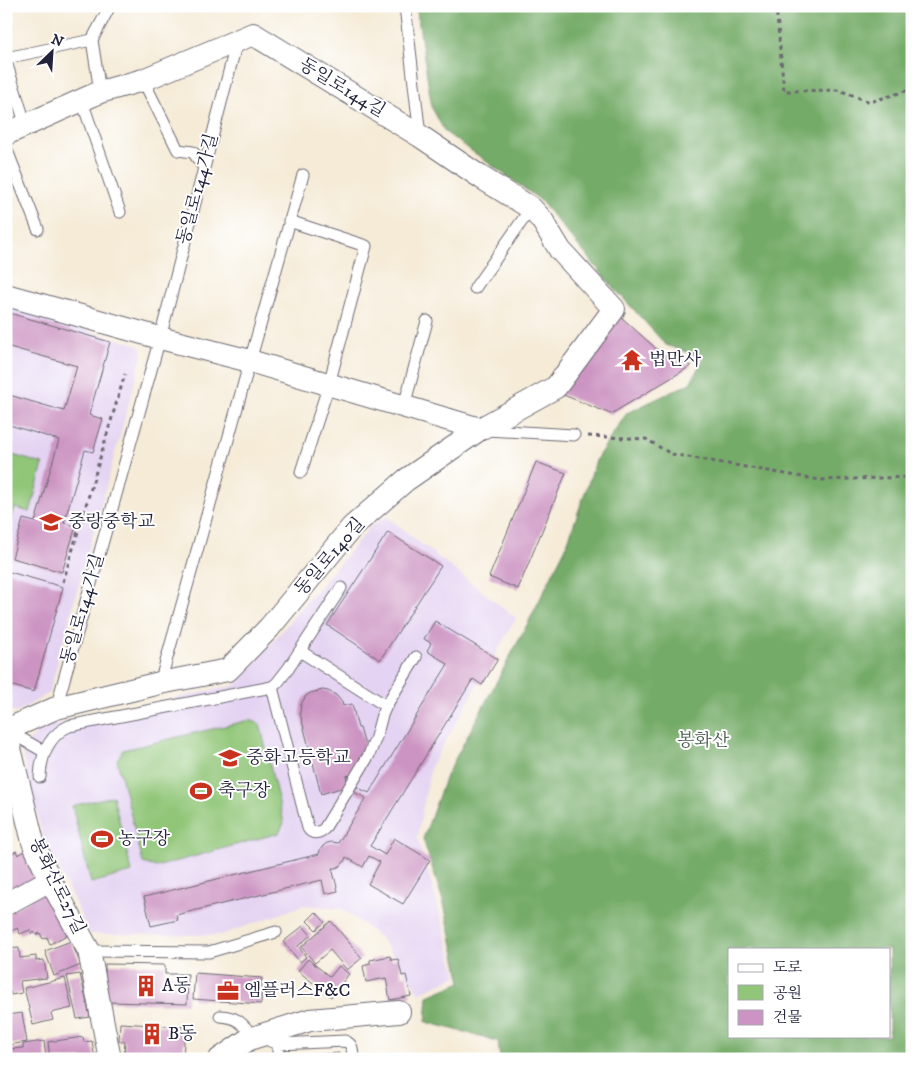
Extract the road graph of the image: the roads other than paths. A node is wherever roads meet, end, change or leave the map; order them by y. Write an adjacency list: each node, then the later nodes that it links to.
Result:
1 (110, 6): 3 (lane)
2 (405, 6): 10 (lane)
3 (92, 40): 5 (lane); 8 (lane)
4 (236, 41): 7 (street, 동일로144길); 10 (street, 동일로144길); 12 (lane, 동일로144가길)
5 (6, 58)
6 (6, 62): 9 (lane, 동일로144길)
7 (143, 80): 8 (street, 동일로144길); 12 (lane)
8 (91, 96): 9 (street, 동일로144길); 15 (lane)
9 (16, 130)
10 (420, 136): 14 (street, 동일로144길)
11 (6, 148): 17 (lane)
12 (204, 168): 22 (lane, 동일로144가길)
13 (303, 175): 16 (lane)
14 (531, 208): 18 (lane); 20 (street, 동일로144길)
15 (120, 212)
16 (289, 221): 23 (lane); 24 (lane)
17 (38, 229)
18 (474, 288)
19 (6, 295): 22 (street)
20 (614, 309): 26 (street, 동일로140길)
21 (427, 321): 25 (lane)
22 (160, 338): 23 (street); 35 (lane, 동일로144가길)
23 (250, 361): 24 (street); 32 (lane)
24 (329, 384): 25 (street); 28 (lane)
25 (404, 406): 26 (street)
26 (480, 429): 27 (lane); 32 (street, 동일로140길)
27 (574, 435)
28 (301, 472)
29 (341, 588): 30 (lane)
30 (300, 651): 33 (lane); 34 (lane)
31 (416, 657): 34 (lane)
32 (160, 683): 35 (street, 동일로140길)
33 (272, 687): 34 (lane); 37 (lane)
34 (386, 706)
35 (56, 708): 36 (street, 동일로140길)
36 (6, 731): 37 (lane); 39 (street, 봉화산로27길)
37 (45, 752): 38 (lane)
38 (40, 777)
39 (50, 880): 40 (street); 42 (street, 봉화산로27길)
40 (6, 904)
41 (276, 932): 42 (lane, 봉화산로27길)
42 (89, 952): 46 (street, 봉화산로27길)
43 (399, 1012): 45 (street)
44 (220, 1016): 45 (lane)
45 (266, 1038): 47 (street); 48 (lane); 49 (lane)
46 (110, 1059)
47 (220, 1059)
48 (278, 1059)
49 (353, 1059)

